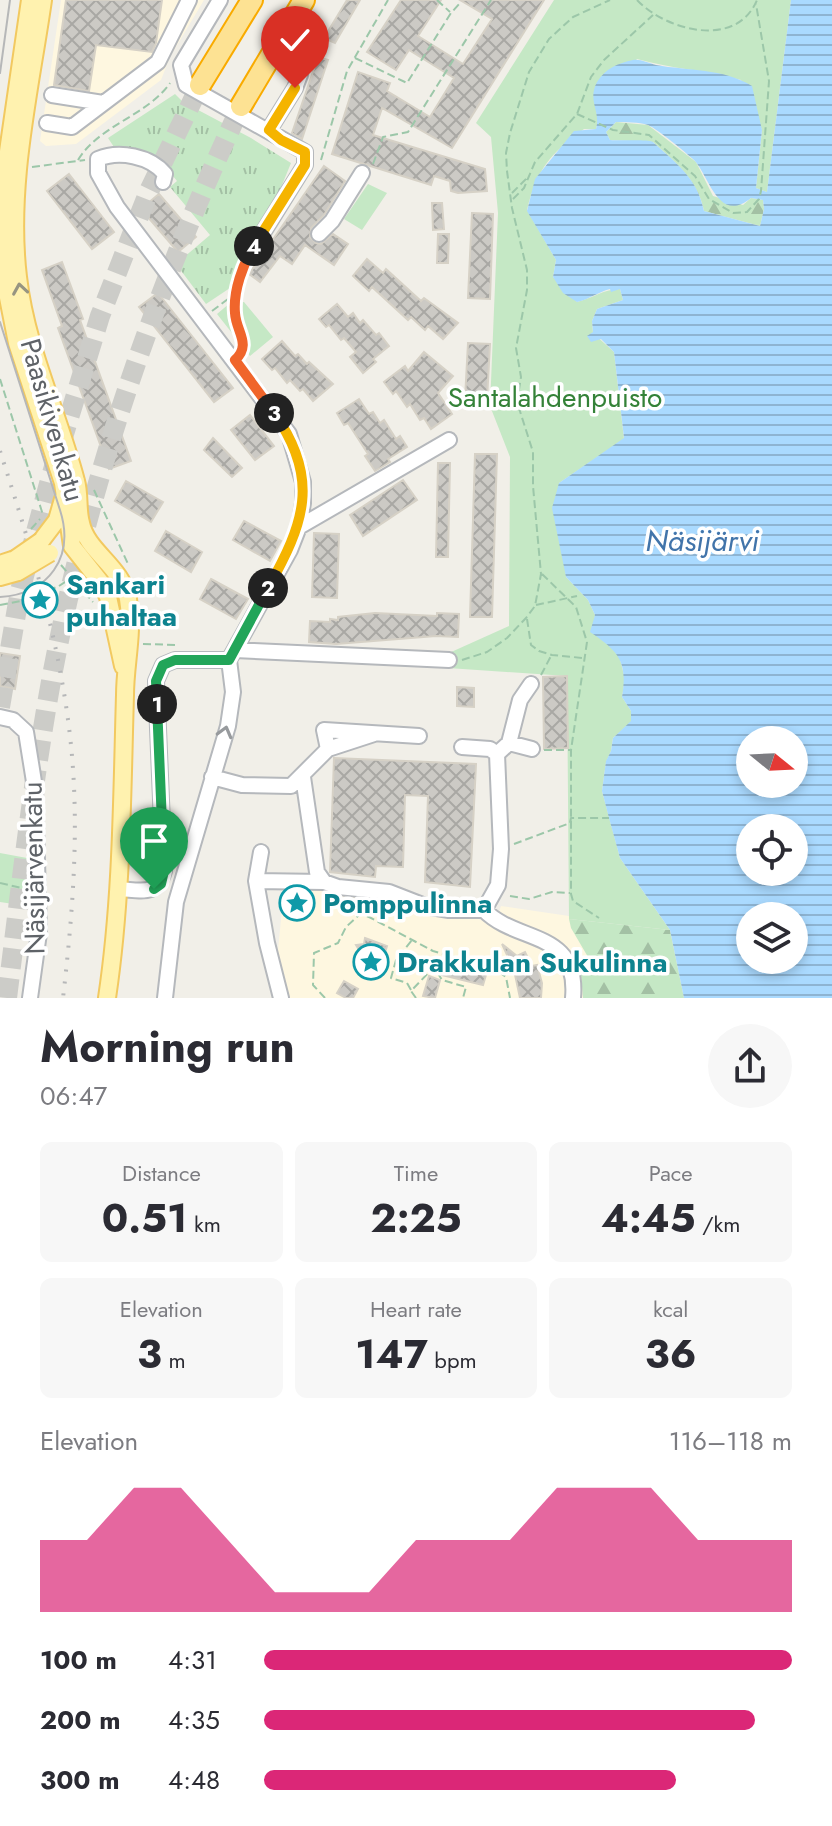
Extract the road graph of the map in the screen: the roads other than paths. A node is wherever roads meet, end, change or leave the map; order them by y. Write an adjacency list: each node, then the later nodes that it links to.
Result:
1 (30, 0): 21 (main road, Paasikivenkatu)
2 (43, 0): 21 (main road, Paasikivenkatu, one-way to 2)
3 (189, 0): 12 (street)
4 (220, 0): 15 (street)
5 (241, 0): 8 (highway)
6 (252, 0): 8 (highway)
7 (304, 0): 13 (highway)
8 (220, 50): 10 (highway)
9 (300, 75): 15 (street)
10 (200, 85)
11 (52, 95): 12 (street)
12 (103, 103): 14 (street)
13 (241, 106)
14 (47, 123)
15 (269, 130): 19 (street)
16 (366, 174): 18 (street)
17 (163, 182): 22 (street)
18 (319, 234)
19 (254, 247)
20 (449, 440): 22 (street)
21 (72, 496): 23 (main road); 24 (main road); 25 (main road, Paasikivenkatu)
22 (299, 527): 28 (street)
23 (69, 530): 24 (main road); 24 (main road); 25 (main road, Paasikivenkatu)
24 (47, 541): 25 (main road); 26 (main road, bridge)
25 (82, 546): 42 (main road, Paasikivenkatu)
26 (11, 565): 27 (main road)
27 (0, 577)
28 (232, 655): 29 (street); 37 (street, one-way to 28); 42 (street)
29 (449, 660)
30 (531, 684): 33 (street)
31 (0, 717): 44 (street, Näsijärvenkatu)
32 (419, 736): 38 (street)
33 (509, 743): 35 (street); 36 (street)
34 (462, 747): 36 (street)
35 (532, 749)
36 (497, 754): 43 (street)
37 (213, 774): 38 (street); 46 (street)
38 (303, 777): 41 (street)
39 (261, 852): 40 (street)
40 (256, 881): 41 (street); 47 (street)
41 (324, 882): 43 (street)
42 (118, 889): 45 (main road, Paasikivenkatu)
43 (484, 910): 48 (street)
44 (30, 998)
45 (107, 998)
46 (165, 998)
47 (281, 998)
48 (573, 998)

